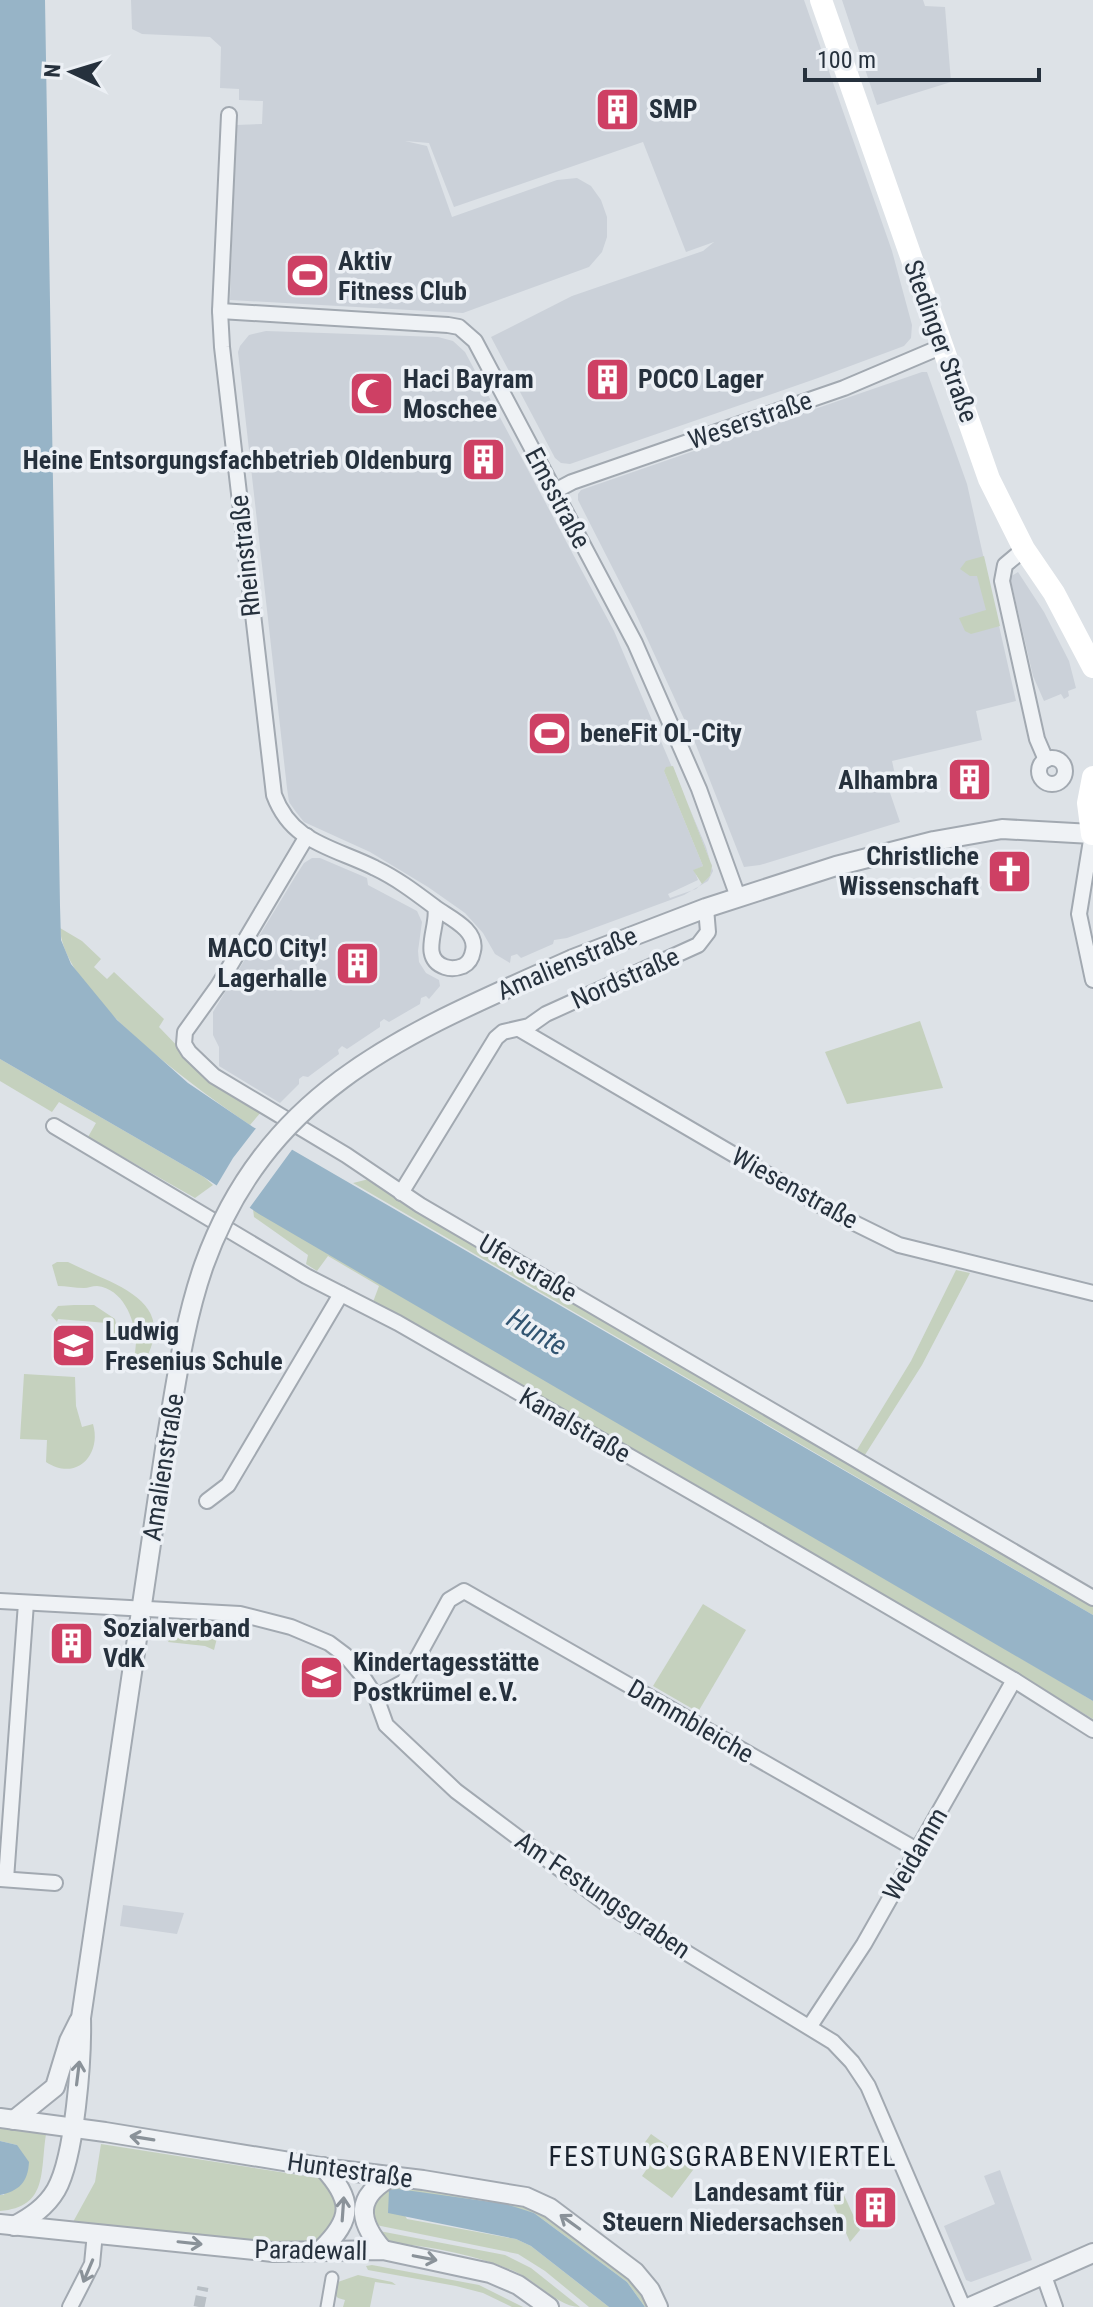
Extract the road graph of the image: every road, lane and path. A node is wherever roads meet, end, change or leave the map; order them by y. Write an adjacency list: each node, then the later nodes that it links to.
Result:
1 (821, 0): 4 (main road, Stedinger Straße)
2 (229, 115): 3 (street, Rheinstraße)
3 (220, 311): 5 (street, Emsstraße); 11 (street, Rheinstraße)
4 (943, 346): 5 (street, Weserstraße); 6 (main road, Stedinger Straße)
5 (555, 491): 12 (street, Emsstraße)
6 (1024, 549): 7 (main road, Stedinger Straße); 8 (street)
7 (1093, 667)
8 (1046, 760)
9 (1093, 777): 10 (main road)
10 (1093, 833): 12 (street); 15 (street)
11 (307, 836): 13 (street, Rheinstraße); 18 (street, Uferstraße)
12 (738, 897): 14 (street)
13 (435, 907)
14 (706, 908): 16 (street, Nordstraße); 25 (street, Amalienstraße, bridge)
15 (1093, 980)
16 (519, 1029): 18 (street, Nordstraße); 19 (street, Wiesenstraße)
17 (54, 1126): 20 (street, Kanalstraße)
18 (401, 1193): 22 (street, Uferstraße)
19 (1093, 1293)
20 (341, 1294): 21 (street); 26 (street, Kanalstraße)
21 (207, 1501)
22 (1093, 1598)
23 (0, 1601): 24 (street, Am Festungsgraben)
24 (26, 1603): 25 (street, Am Festungsgraben); 30 (street)
25 (142, 1608): 27 (street, Am Festungsgraben); 32 (street, Amalienstraße)
26 (1014, 1680): 28 (street, Kanalstraße); 29 (street, Weidamm)
27 (376, 1697): 29 (street, Dammbleiche); 33 (street, Am Festungsgraben)
28 (1093, 1730)
29 (917, 1850): 33 (street, Weidamm)
30 (3, 1879): 31 (street)
31 (55, 1883)
32 (81, 2018): 34 (street, Amalienstraße); 35 (street, Amalienstraße, one-way to 32)
33 (810, 2026): 49 (street, Am Festungsgraben)
34 (7, 2119): 35 (street, Huntestraße)
35 (72, 2128): 36 (street, Huntestraße, one-way to 35); 38 (street, Amalienstraße)
36 (323, 2167): 37 (street, Huntestraße); 40 (street, one-way to 36)
37 (393, 2176): 41 (street); 45 (street, Huntestraße, one-way to 37)
38 (7, 2225): 39 (street, Paradewall)
39 (95, 2233): 40 (street, Paradewall, one-way to 40); 46 (street, one-way to 46)
40 (321, 2250): 41 (street, Paradewall)
41 (383, 2250): 48 (street, Paradewall, one-way to 48)
42 (1093, 2253): 43 (street)
43 (1043, 2273): 50 (street); 51 (street)
44 (332, 2278): 47 (street)
45 (658, 2301)
46 (70, 2307)
47 (327, 2307)
48 (549, 2307)
49 (963, 2307)
50 (970, 2307)
51 (1055, 2307)

